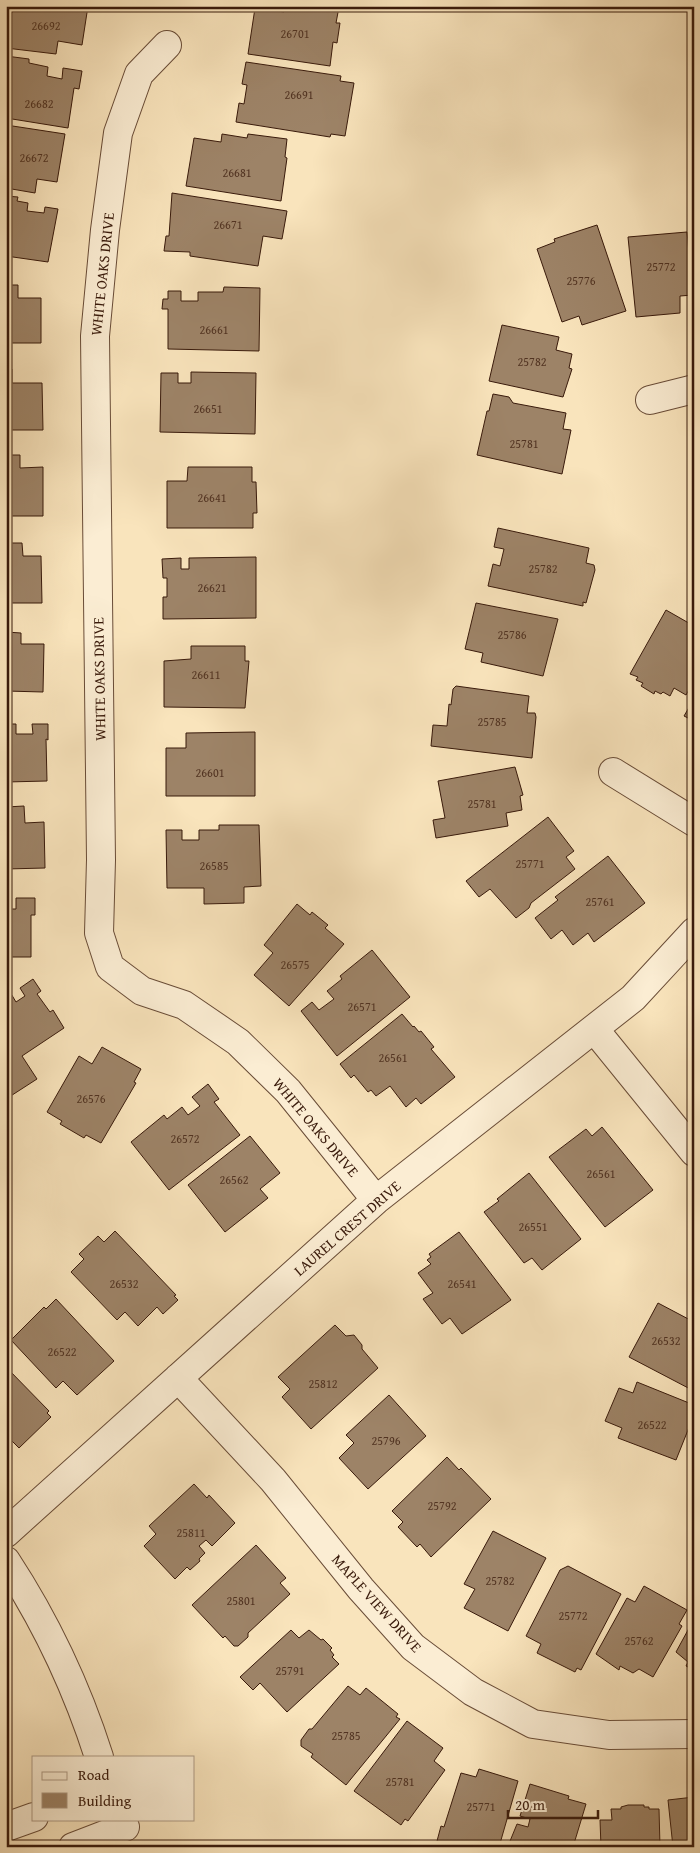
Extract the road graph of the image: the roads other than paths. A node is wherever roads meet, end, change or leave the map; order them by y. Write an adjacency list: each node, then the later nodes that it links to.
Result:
1 (167, 45): 9 (street, WHITE OAKS DRIVE)
2 (694, 389): 3 (street)
3 (650, 400)
4 (613, 772): 5 (street)
5 (694, 822)
6 (694, 932): 7 (street, LAUREL CREST DRIVE)
7 (595, 1030): 8 (street); 9 (street, LAUREL CREST DRIVE)
8 (694, 1152)
9 (376, 1200): 10 (street, LAUREL CREST DRIVE)
10 (178, 1378): 11 (street, LAUREL CREST DRIVE); 13 (street, MAPLE VIEW DRIVE)
11 (6, 1533)
12 (6, 1561): 14 (street)
13 (694, 1734)
14 (99, 1756)
15 (32, 1817): 16 (street)
16 (6, 1827)
17 (127, 1831): 18 (street)
18 (73, 1847)

